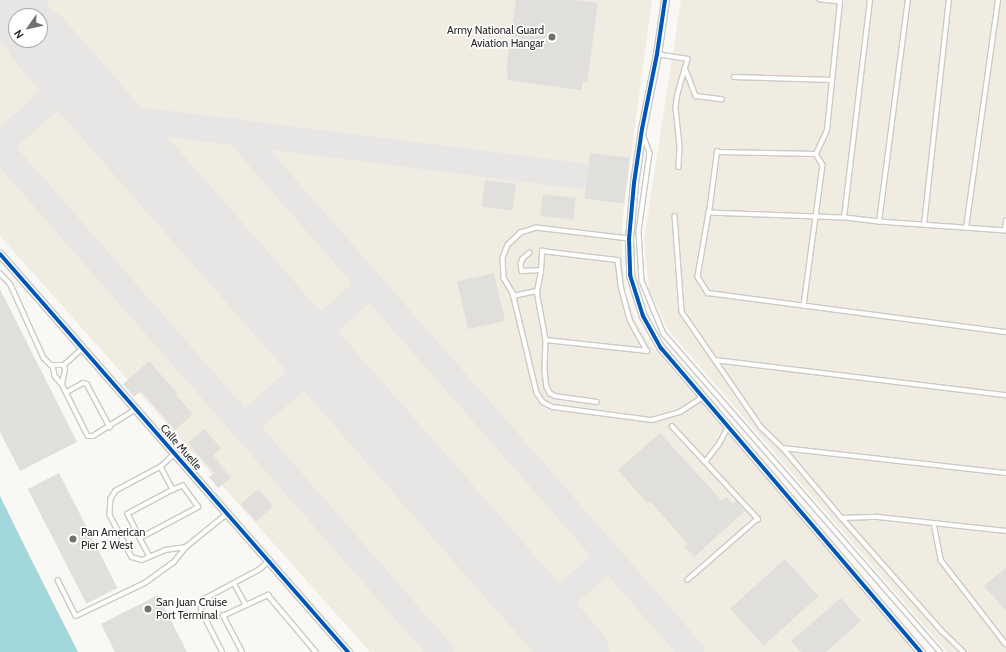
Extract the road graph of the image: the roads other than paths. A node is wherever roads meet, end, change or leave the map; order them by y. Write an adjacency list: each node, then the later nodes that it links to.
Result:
1 (665, 0): 8 (street)
2 (820, 0): 7 (lane)
3 (870, 0): 19 (lane)
4 (908, 0): 21 (lane)
5 (949, 0): 22 (lane)
6 (998, 0): 23 (lane)
7 (840, 1): 11 (lane)
8 (657, 54): 9 (lane); 13 (street)
9 (686, 70): 12 (lane); 15 (lane)
10 (734, 78): 11 (lane)
11 (832, 80): 14 (lane)
12 (722, 99)
13 (642, 129): 25 (street); 72 (lane)
14 (816, 154): 16 (lane); 18 (lane)
15 (679, 167)
16 (709, 213): 18 (lane); 32 (lane)
17 (675, 216): 36 (lane)
18 (816, 217): 19 (lane); 32 (lane)
19 (844, 218): 21 (lane)
20 (1006, 221): 24 (lane)
21 (879, 222): 22 (lane)
22 (924, 225): 23 (lane)
23 (966, 228): 24 (lane)
24 (1005, 231)
25 (629, 239): 31 (lane); 42 (street)
26 (530, 253): 28 (lane)
27 (0, 254): 35 (street, Calle Muelle)
28 (541, 270): 30 (lane); 34 (lane)
29 (0, 273): 38 (lane)
30 (537, 291): 31 (lane); 34 (lane)
31 (513, 296): 42 (lane)
32 (804, 306): 33 (lane)
33 (1006, 332)
34 (546, 340): 43 (lane)
35 (83, 348): 37 (lane); 44 (street, Calle Muelle)
36 (715, 360): 41 (lane); 48 (lane)
37 (64, 365): 38 (lane); 39 (lane)
38 (53, 366): 39 (lane)
39 (62, 384): 40 (lane)
40 (67, 392): 46 (lane); 46 (lane)
41 (1006, 395)
42 (703, 397): 47 (street)
43 (597, 402)
44 (136, 409): 46 (lane); 49 (street, Calle Muelle)
45 (672, 426): 50 (lane)
46 (110, 427)
47 (728, 427): 50 (lane); 71 (street)
48 (783, 448): 52 (lane); 55 (lane)
49 (176, 454): 51 (lane); 54 (street, Calle Muelle)
50 (705, 462): 63 (lane)
51 (161, 467): 53 (lane); 60 (lane)
52 (1006, 473)
53 (173, 490): 58 (lane); 58 (lane)
54 (228, 513): 59 (lane); 61 (street, Calle Muelle)
55 (842, 518): 56 (lane); 73 (lane)
56 (934, 523): 57 (lane); 66 (lane)
57 (1006, 531)
58 (140, 538): 60 (lane)
59 (186, 547): 60 (lane); 62 (lane)
60 (150, 557)
61 (270, 560): 64 (lane); 70 (street, Calle Muelle)
62 (58, 580)
63 (688, 580)
64 (234, 583): 65 (lane); 67 (lane)
65 (246, 606): 68 (lane); 69 (lane)
66 (1006, 644)
67 (222, 652)
68 (242, 652)
69 (316, 652)
70 (348, 652)
71 (921, 652)
72 (940, 652)
73 (964, 652)

